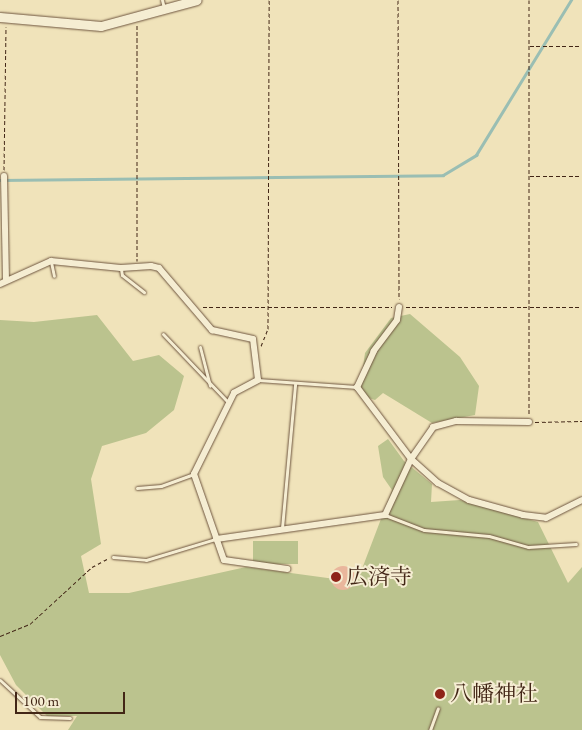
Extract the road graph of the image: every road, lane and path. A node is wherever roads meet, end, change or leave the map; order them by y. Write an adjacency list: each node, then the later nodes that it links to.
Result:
1 (197, 0): 5 (main road)
2 (269, 0): 20 (path)
3 (398, 0): 21 (path)
4 (529, 0): 8 (path)
5 (163, 4): 6 (main road)
6 (136, 16): 7 (main road); 14 (path)
7 (3, 18): 12 (path)
8 (529, 46): 9 (path); 10 (path)
9 (582, 46)
10 (530, 176): 11 (path); 23 (path)
11 (582, 176)
12 (3, 177): 17 (street)
13 (51, 261): 15 (street); 16 (lane); 17 (street)
14 (137, 265): 15 (street); 19 (street)
15 (121, 268): 18 (lane)
16 (54, 276)
17 (3, 282)
18 (144, 292)
19 (190, 307): 20 (path); 26 (street)
20 (268, 307): 21 (path); 26 (path)
21 (399, 307): 23 (path); 30 (street)
22 (582, 307): 23 (path)
23 (529, 308): 32 (path)
24 (163, 334): 29 (lane)
25 (200, 348): 29 (lane)
26 (256, 353): 27 (street)
27 (258, 380): 28 (lane); 31 (street)
28 (295, 384): 30 (lane); 39 (lane)
29 (210, 387): 31 (lane)
30 (357, 387): 34 (street)
31 (229, 403): 35 (street)
32 (529, 422): 33 (path); 34 (street)
33 (582, 422)
34 (411, 459): 37 (street); 38 (street)
35 (194, 474): 36 (lane); 40 (street)
36 (137, 488)
37 (582, 500)
38 (386, 515): 39 (street); 41 (lane)
39 (282, 528): 40 (street)
40 (216, 539): 42 (lane); 43 (street)
41 (576, 544)
42 (113, 557): 44 (path)
43 (287, 569)
44 (0, 636)
45 (0, 680): 47 (lane)
46 (438, 708): 48 (lane)
47 (70, 718)
48 (430, 730)

